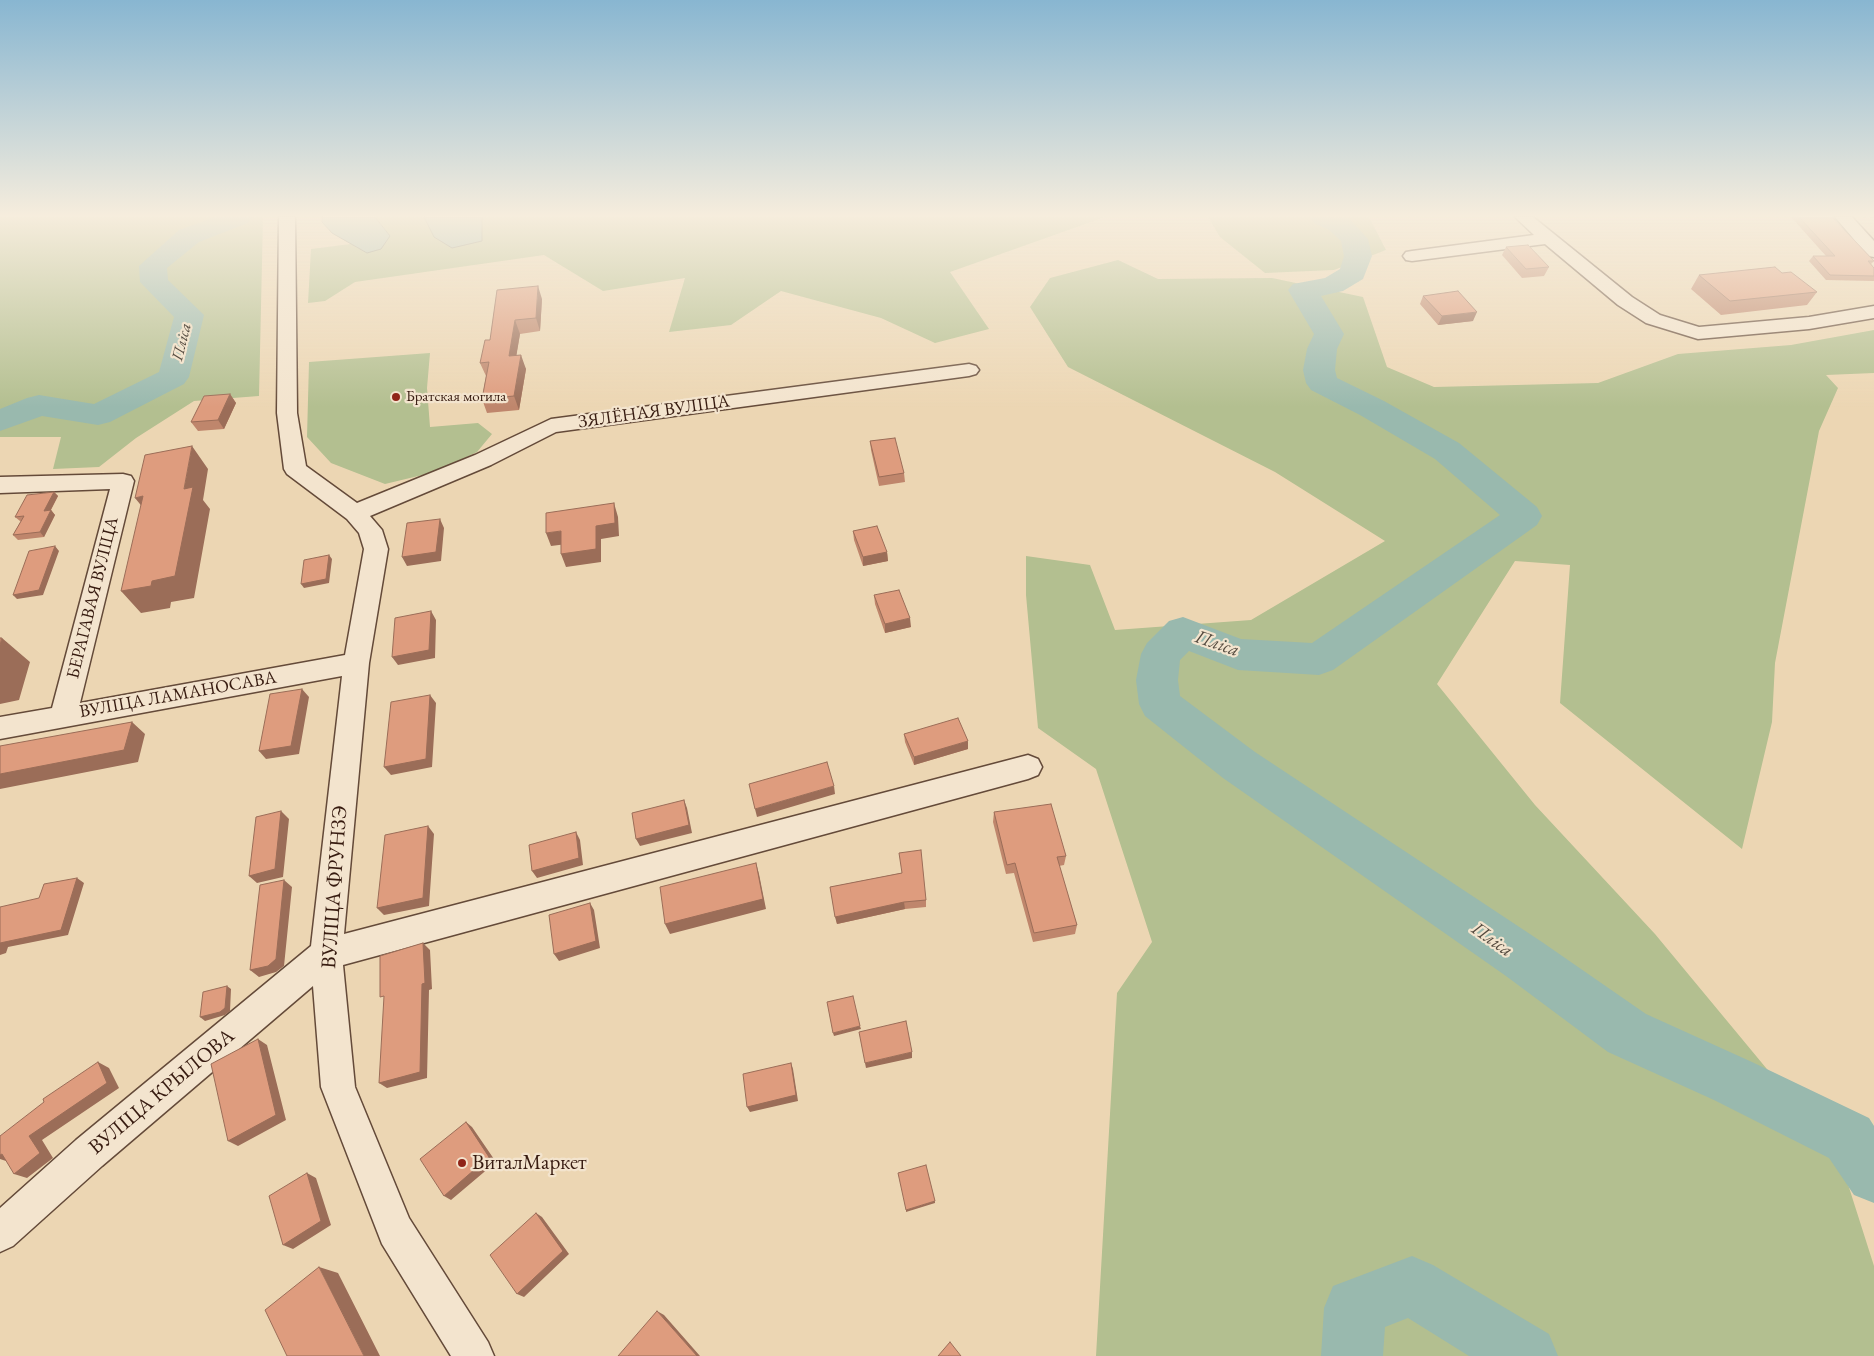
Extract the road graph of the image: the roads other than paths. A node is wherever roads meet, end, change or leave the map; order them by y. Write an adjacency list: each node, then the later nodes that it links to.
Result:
1 (287, 280): 6 (street, ВУЛІЦА ФРУНЗЭ)
2 (1601, 280): 3 (street)
3 (1874, 312)
4 (969, 370): 6 (street, ЗЯЛЁНАЯ ВУЛІЦА)
5 (0, 485): 8 (street, БЕРАГАВАЯ ВУЛІЦА)
6 (355, 513): 7 (street, ВУЛІЦА ФРУНЗЭ)
7 (356, 663): 8 (street, ВУЛІЦА ЛАМАНОСАВА); 11 (street, ВУЛІЦА ФРУНЗЭ)
8 (63, 716): 9 (street, ВУЛІЦА ЛАМАНОСАВА)
9 (0, 728)
10 (1028, 767): 11 (street)
11 (326, 954): 12 (street, ВУЛІЦА КРЫЛОВА); 13 (street, ВУЛІЦА ФРУНЗЭ)
12 (0, 1233)
13 (474, 1356)

